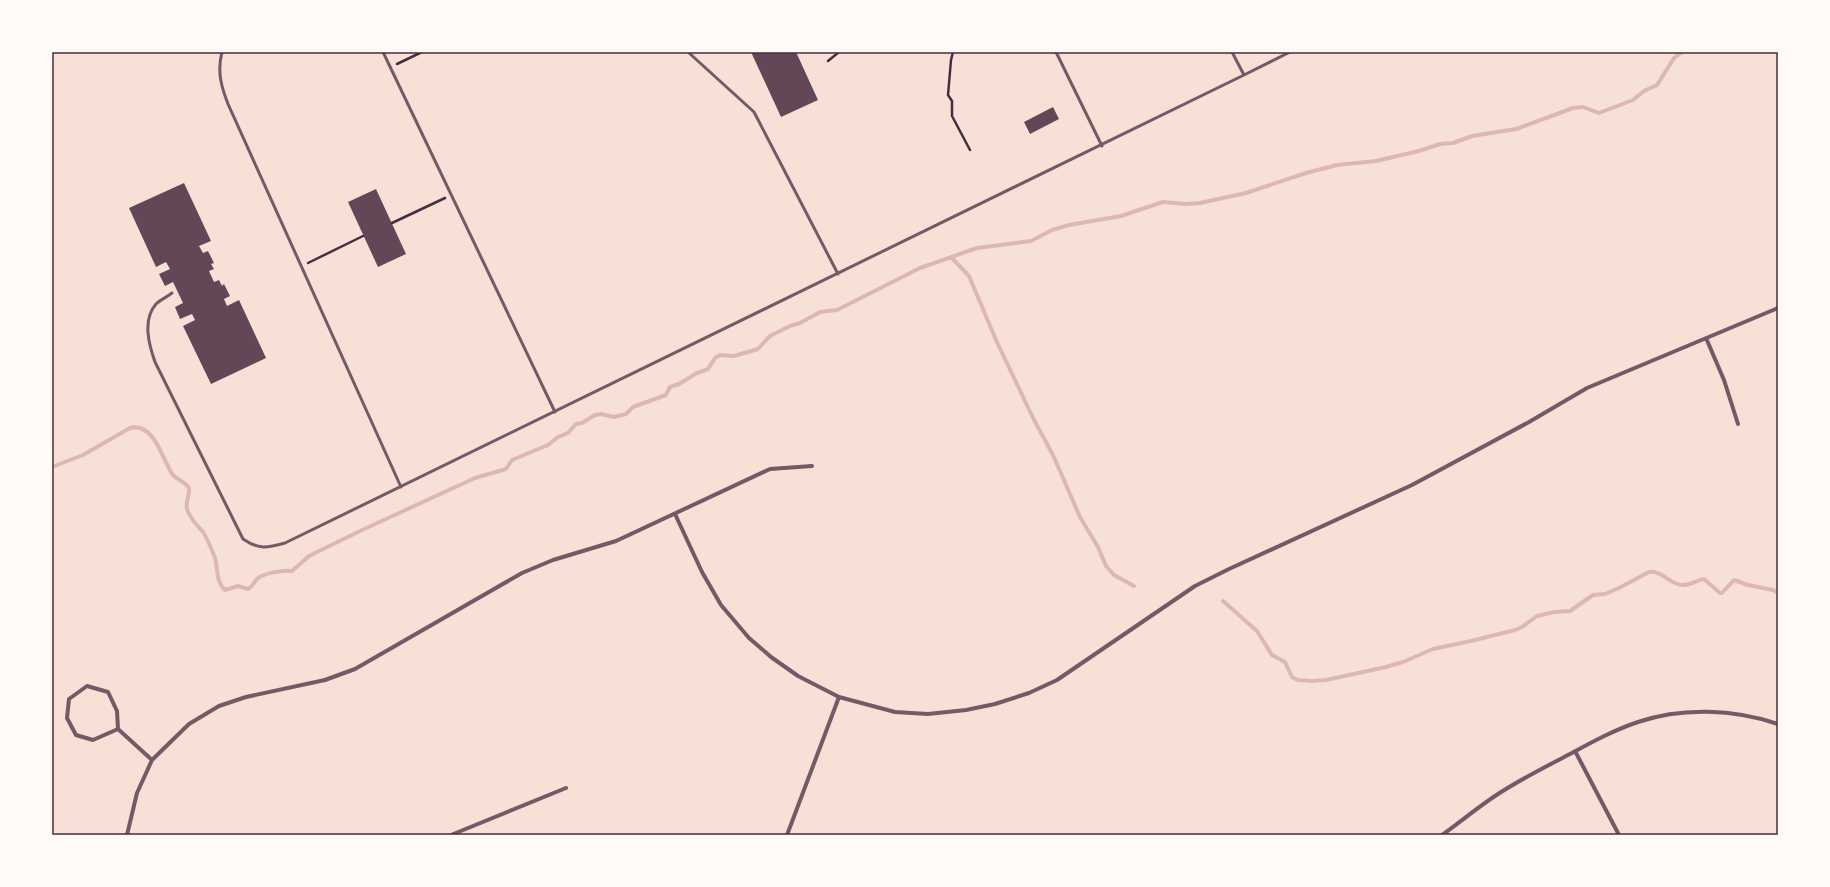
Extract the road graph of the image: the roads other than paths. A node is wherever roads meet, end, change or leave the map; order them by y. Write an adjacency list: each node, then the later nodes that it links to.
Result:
1 (222, 52): 16 (lane)
2 (383, 52): 13 (lane)
3 (688, 52): 9 (lane)
4 (1056, 52): 8 (lane)
5 (1232, 52): 7 (lane)
6 (1290, 52): 7 (lane)
7 (1244, 76): 8 (lane)
8 (1102, 146): 9 (lane)
9 (838, 274): 13 (lane)
10 (172, 293): 16 (lane)
11 (1778, 308): 12 (street)
12 (1706, 338): 14 (street); 18 (street)
13 (555, 412): 16 (lane)
14 (1738, 424)
15 (812, 466): 17 (street)
16 (401, 487)
17 (676, 514): 18 (street); 22 (street)
18 (839, 697): 26 (street)
19 (1778, 724): 21 (street)
20 (118, 729): 20 (street); 22 (street)
21 (1575, 751): 27 (street); 28 (street)
22 (152, 760): 24 (street)
23 (566, 788): 25 (street)
24 (127, 835)
25 (450, 835)
26 (787, 835)
27 (1442, 835)
28 (1619, 835)

